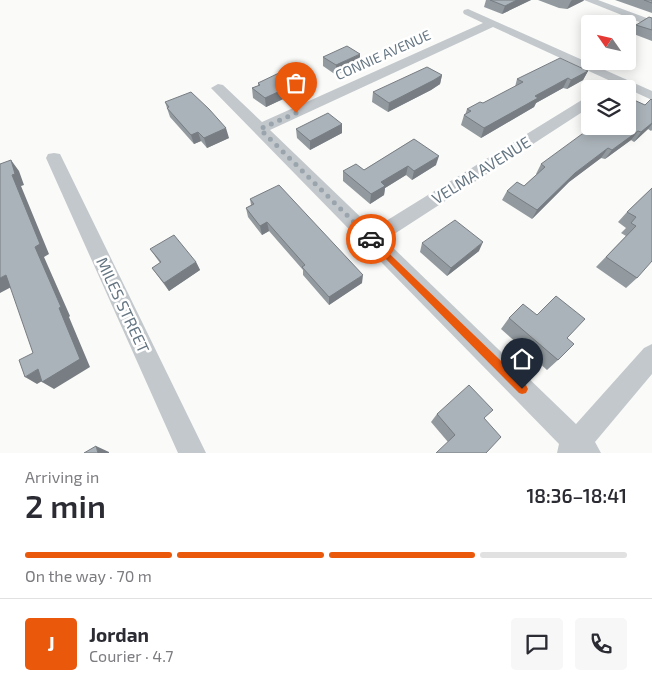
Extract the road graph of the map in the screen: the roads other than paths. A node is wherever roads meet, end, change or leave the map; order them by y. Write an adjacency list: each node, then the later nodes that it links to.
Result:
1 (588, 0): 4 (street)
2 (468, 12): 3 (street)
3 (492, 23): 5 (street); 10 (street, CONNIE AVENUE)
4 (652, 24)
5 (605, 80)
6 (218, 88): 10 (street)
7 (636, 91): 8 (street)
8 (652, 96)
9 (581, 107): 12 (street, VELMA AVENUE)
10 (260, 129): 12 (street)
11 (54, 158): 15 (street, MILES STREET)
12 (372, 240): 14 (street)
13 (652, 356): 14 (street)
14 (578, 450)
15 (192, 453)

